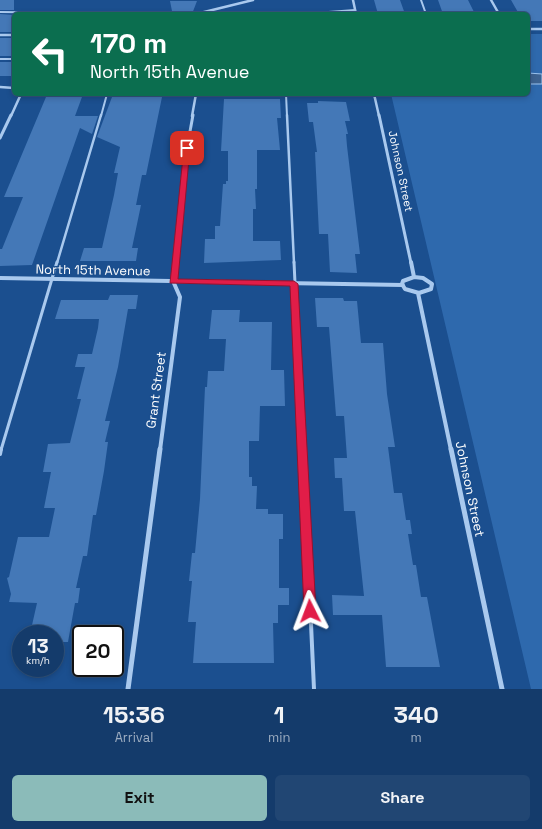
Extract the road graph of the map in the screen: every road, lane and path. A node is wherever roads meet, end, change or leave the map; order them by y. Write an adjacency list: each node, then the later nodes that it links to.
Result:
1 (253, 0): 8 (street)
2 (353, 0): 5 (street)
3 (421, 0): 10 (lane)
4 (491, 0): 11 (street)
5 (355, 10): 9 (lane)
6 (0, 12): 7 (lane)
7 (12, 12)
8 (202, 12)
9 (328, 12)
10 (425, 12)
11 (498, 12)
12 (530, 29): 13 (street)
13 (542, 29)
14 (0, 35): 15 (street)
15 (12, 35)
16 (0, 58): 17 (lane)
17 (12, 59)
18 (0, 88): 19 (street)
19 (12, 88)
20 (20, 96): 25 (street)
21 (106, 96): 28 (lane)
22 (196, 96): 29 (street, Grant Street)
23 (286, 96): 30 (lane)
24 (374, 96): 26 (street, Johnson Street)
25 (0, 138)
26 (414, 277): 31 (street); 32 (street)
27 (0, 278): 28 (street, North 15th Avenue)
28 (52, 279): 29 (street, North 15th Avenue); 33 (lane)
29 (173, 281): 30 (street, North 15th Avenue); 34 (street, Grant Street)
30 (294, 284): 31 (street, North 15th Avenue); 35 (lane)
31 (402, 285): 32 (street)
32 (418, 293): 36 (street, Johnson Street)
33 (0, 454)
34 (128, 689)
35 (314, 689)
36 (502, 689)

